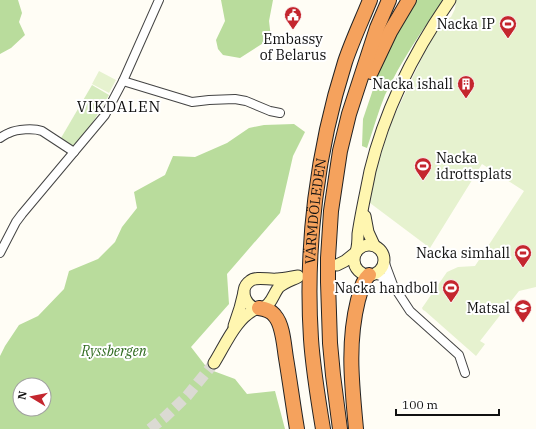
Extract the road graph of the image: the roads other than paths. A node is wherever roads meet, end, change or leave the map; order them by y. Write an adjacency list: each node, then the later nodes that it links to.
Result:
1 (159, 0): 8 (street)
2 (365, 0): 7 (highway)
3 (370, 0): 7 (highway, VÄRMDÖLEDEN)
4 (389, 0): 11 (highway, VÄRMDÖLEDEN)
5 (409, 0): 11 (highway)
6 (450, 0): 13 (street)
7 (346, 60): 26 (highway, VÄRMDÖLEDEN)
8 (123, 81): 9 (street); 12 (street)
9 (280, 113)
10 (0, 138): 12 (street)
11 (340, 151): 27 (highway, VÄRMDÖLEDEN)
12 (74, 152): 15 (street)
13 (364, 200): 14 (street); 16 (street)
14 (374, 245): 16 (street); 17 (street)
15 (0, 253)
16 (356, 253): 18 (street); 18 (street)
17 (384, 260): 18 (street); 19 (street)
18 (367, 273): 19 (street); 28 (highway)
19 (393, 285): 24 (street)
20 (244, 292): 21 (street); 21 (street); 22 (street)
21 (258, 308): 22 (street); 25 (highway)
22 (229, 338): 23 (street)
23 (214, 363)
24 (465, 374)
25 (297, 429)
26 (323, 429)
27 (340, 429)
28 (356, 429)

